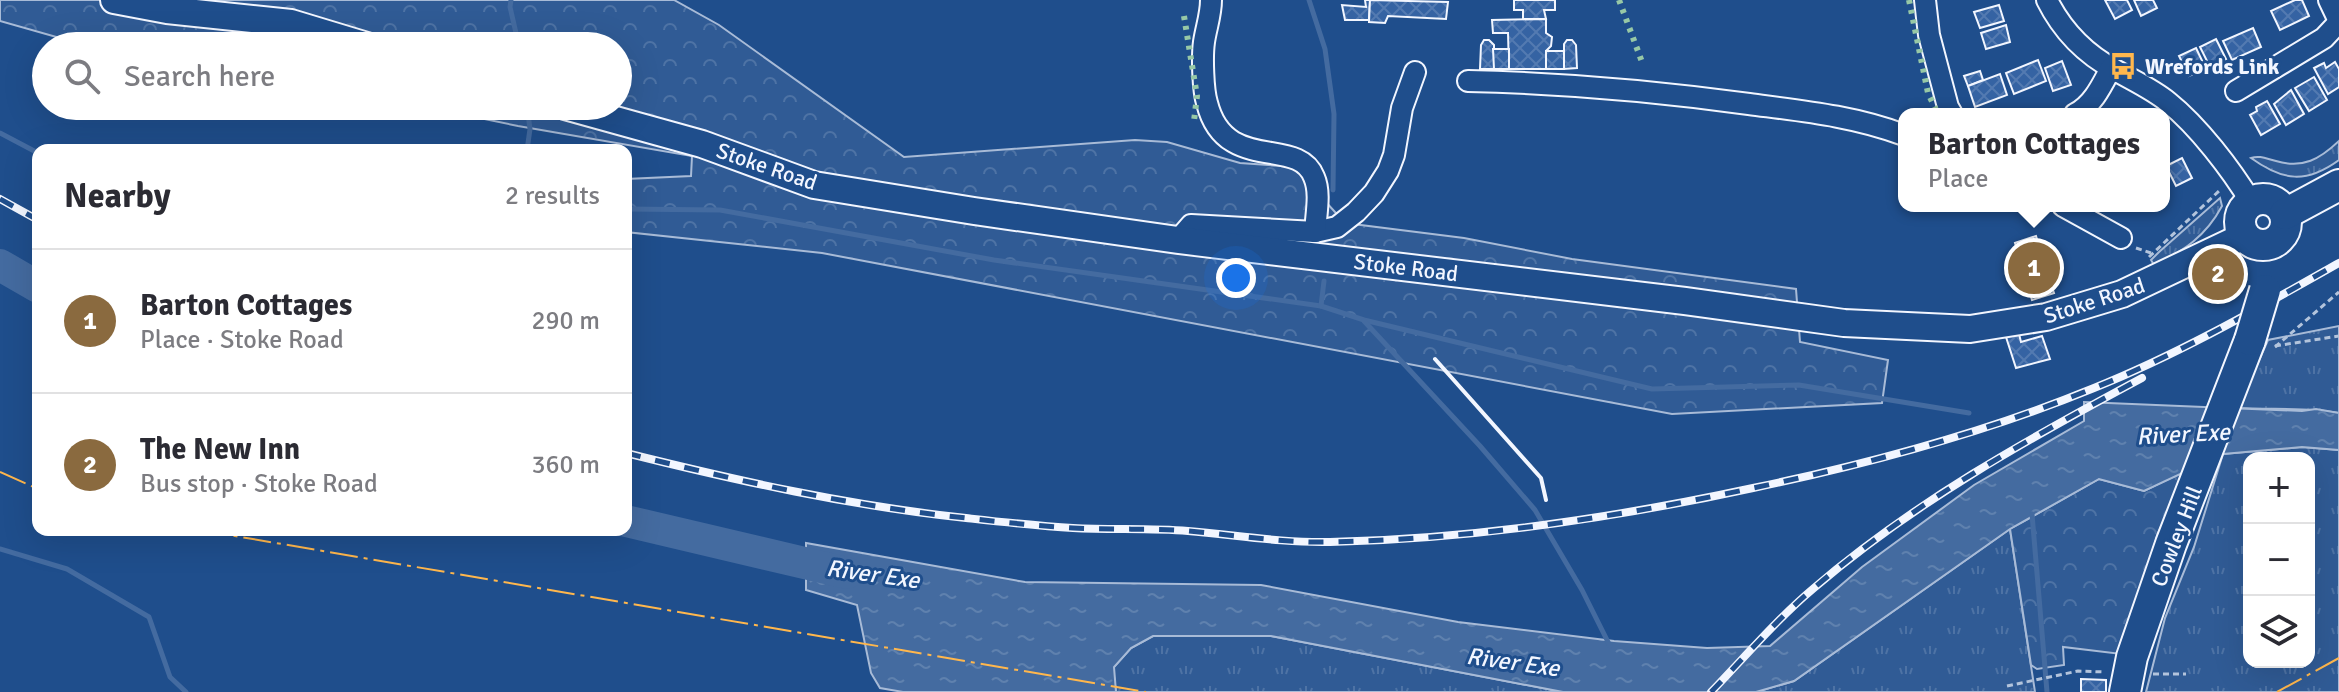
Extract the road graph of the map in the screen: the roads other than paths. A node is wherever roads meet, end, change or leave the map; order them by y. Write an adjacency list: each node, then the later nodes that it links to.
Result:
1 (114, 0): 7 (main road)
2 (1211, 0): 20 (street)
3 (1925, 0): 12 (street)
4 (2047, 0): 8 (street)
5 (2329, 0): 6 (street)
6 (2339, 22): 11 (street)
7 (321, 32)
8 (2111, 68): 13 (street); 17 (street)
9 (1415, 72): 20 (street)
10 (1468, 81): 15 (street)
11 (2236, 91)
12 (1949, 108)
13 (2082, 108)
14 (615, 120): 22 (main road, Stoke Road)
15 (1898, 133)
16 (2339, 185): 19 (highway)
17 (2251, 202): 19 (highway); 23 (highway)
18 (2074, 212): 21 (street)
19 (2285, 214): 23 (highway)
20 (1315, 232): 22 (street)
21 (2121, 238)
22 (1178, 240): 23 (main road, Stoke Road)
23 (2256, 240): 24 (highway, Cowley Hill, bridge)
24 (2126, 683)

